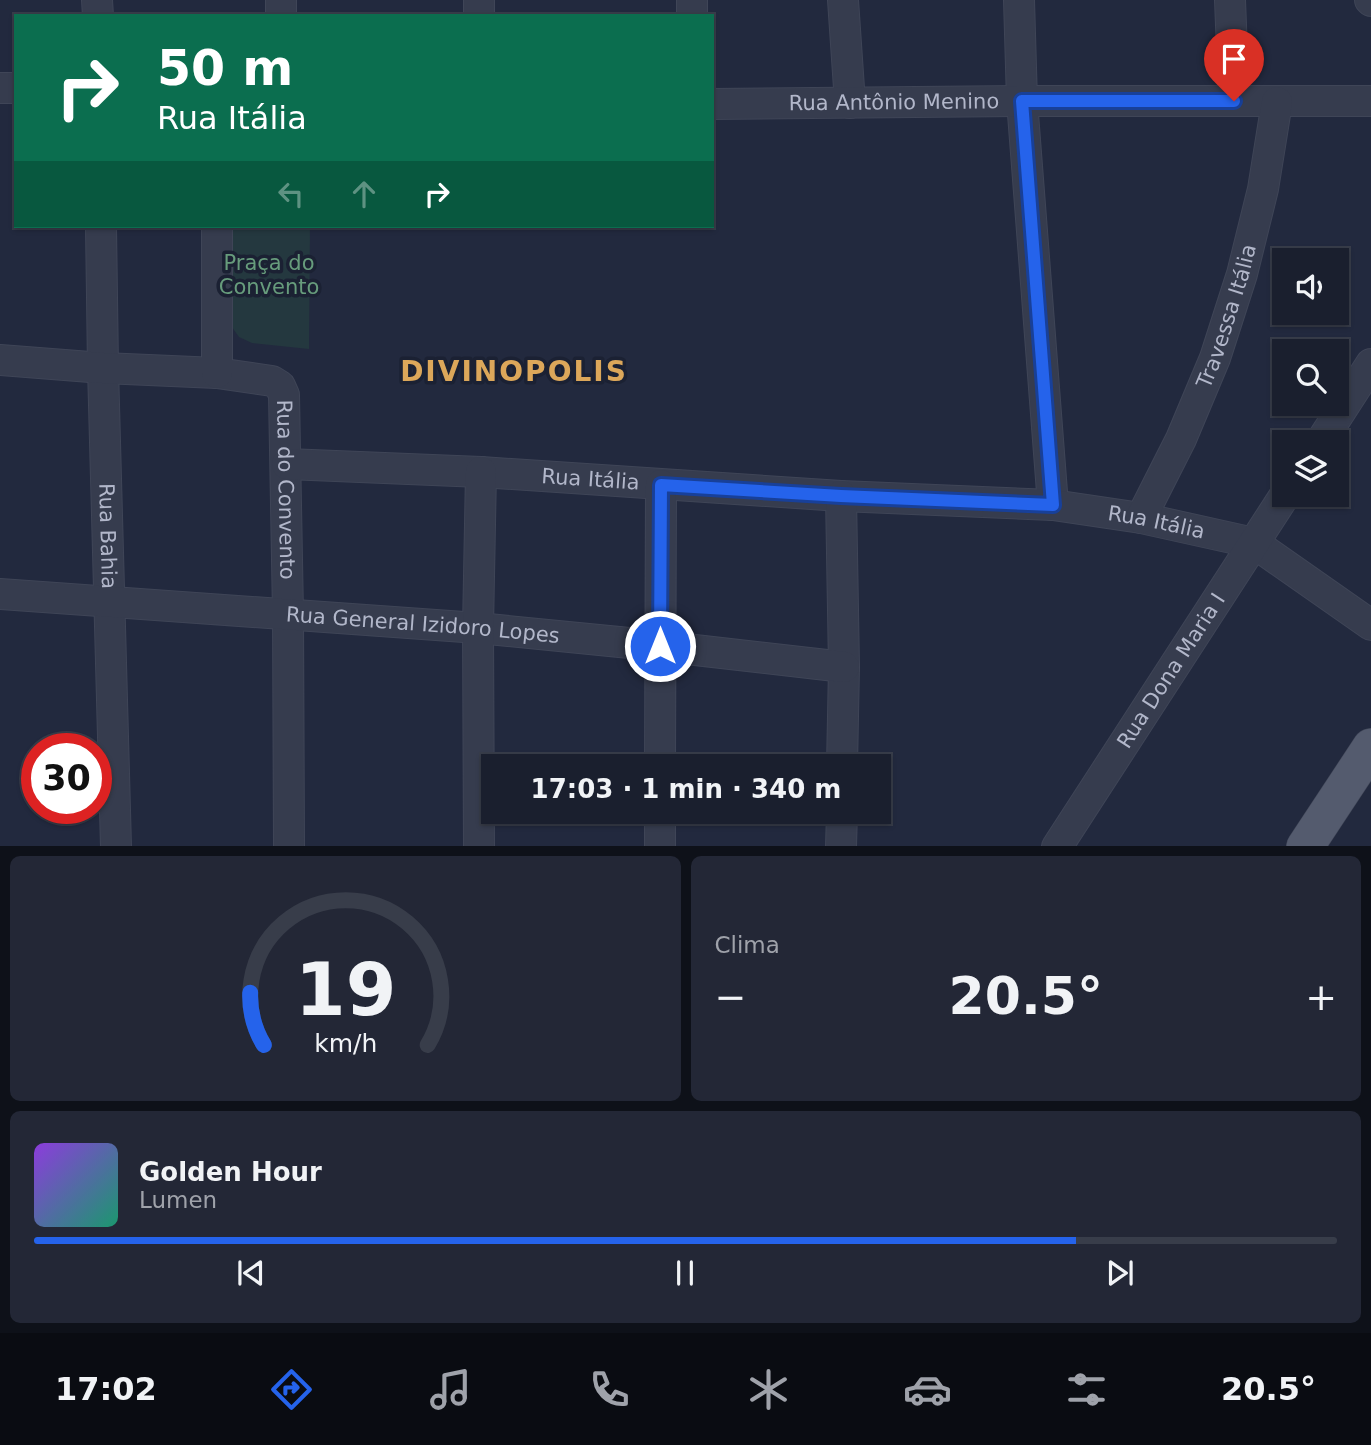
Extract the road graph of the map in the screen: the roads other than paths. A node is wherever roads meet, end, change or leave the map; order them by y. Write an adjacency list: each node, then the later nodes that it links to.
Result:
1 (844, 0): 8 (street)
2 (1019, 0): 4 (street)
3 (1230, 0): 5 (street)
4 (1022, 101): 5 (street, Rua Antônio Menino); 8 (street, Rua Antônio Menino); 21 (street)
5 (1234, 101): 7 (street, Rua Antônio Menino)
6 (1371, 101): 7 (street, Rua Antônio Menino)
7 (1277, 102): 23 (street, Travessa Itália)
8 (850, 103): 9 (street, Rua Antônio Menino)
9 (714, 104)
10 (102, 228): 14 (street, Rua Bahia)
11 (217, 228): 15 (street)
12 (0, 360): 14 (street)
13 (1371, 364): 16 (street)
14 (103, 368): 15 (street); 26 (street, Rua Bahia)
15 (217, 373): 17 (street, Rua do Convento)
16 (1328, 430)
17 (286, 464): 18 (street, Rua Itália); 27 (street, Rua do Convento)
18 (481, 472): 19 (street, Rua Itália); 29 (street)
19 (661, 485): 20 (street, Rua Itália); 30 (street)
20 (841, 496): 21 (street, Rua Itália); 31 (street)
21 (1053, 505): 23 (street, Rua Itália)
22 (1277, 507): 24 (street, Rua Dona Maria I)
23 (1141, 518): 24 (street, Rua Itália)
24 (1254, 543): 28 (street, Rua Itália); 42 (street, Rua Dona Maria I)
25 (0, 594): 26 (street, Rua General Izidoro Lopes)
26 (109, 601): 27 (street, Rua General Izidoro Lopes); 37 (street, Rua Bahia)
27 (288, 614): 29 (street, Rua General Izidoro Lopes); 38 (street, Rua do Convento)
28 (1371, 625)
29 (478, 628): 30 (street, Rua General Izidoro Lopes); 39 (street)
30 (660, 646): 31 (street, Rua General Izidoro Lopes); 33 (street)
31 (844, 667): 34 (street)
32 (1371, 747): 43 (main road)
33 (660, 754)
34 (842, 754)
35 (660, 824): 40 (street)
36 (842, 824): 41 (street)
37 (116, 846)
38 (289, 846)
39 (479, 846)
40 (660, 846)
41 (841, 846)
42 (1057, 846)
43 (1305, 846)

